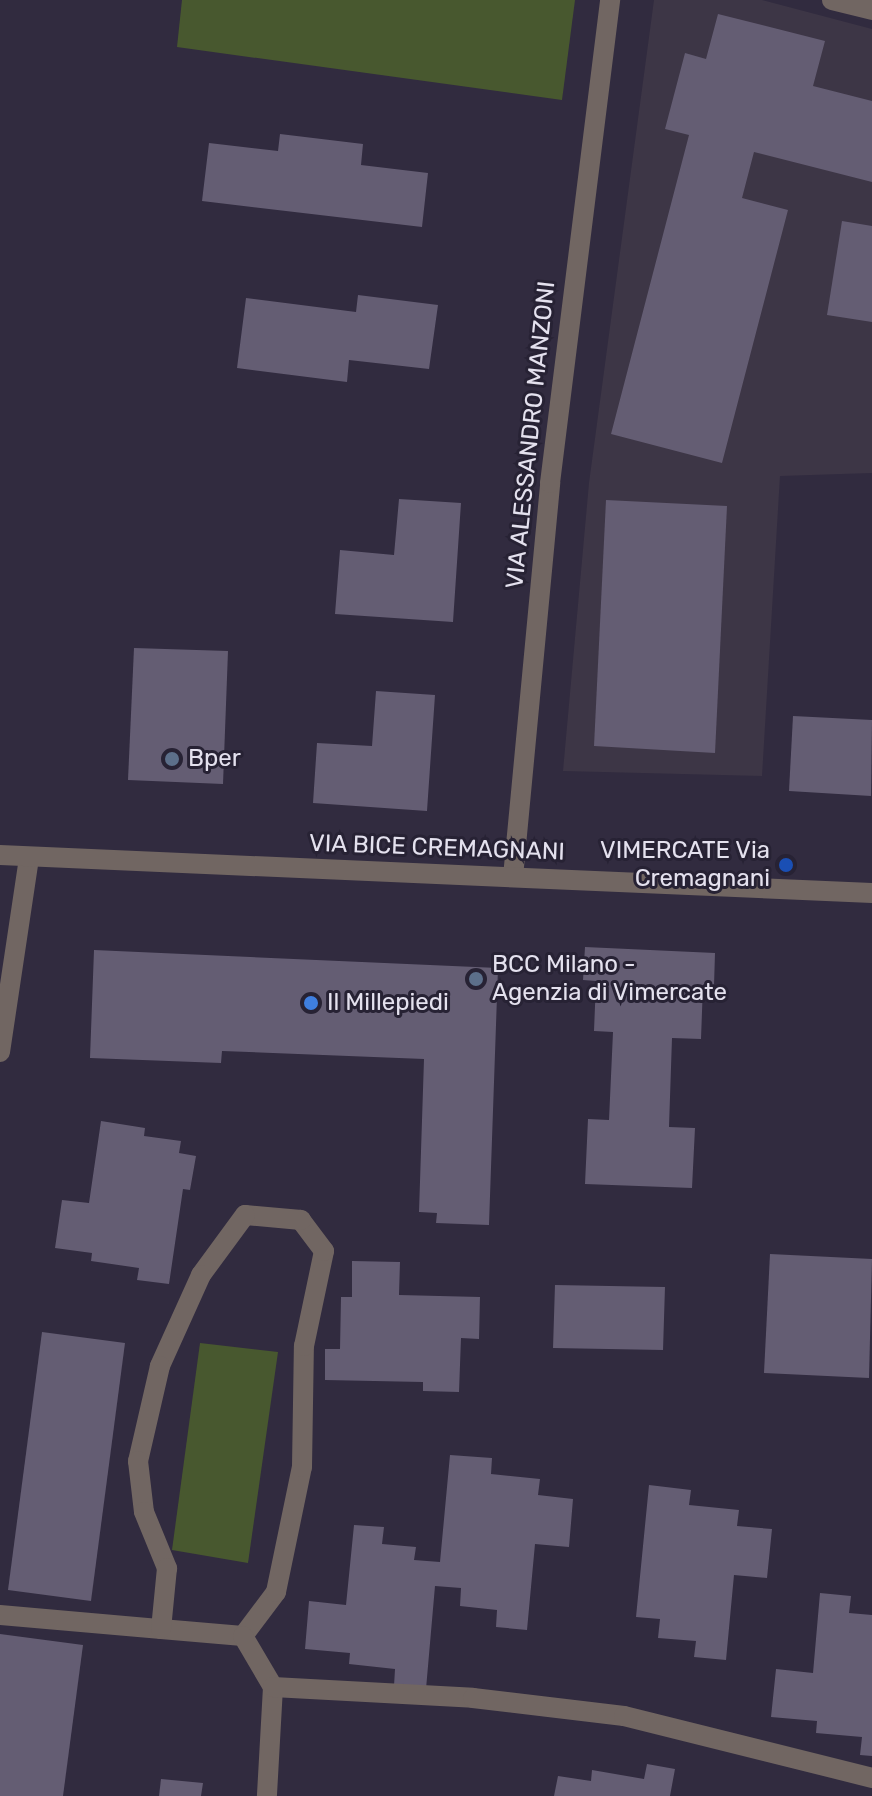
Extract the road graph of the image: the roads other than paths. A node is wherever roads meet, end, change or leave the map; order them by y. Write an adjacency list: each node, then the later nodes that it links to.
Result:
1 (610, 0): 6 (street, VIA ALESSANDRO MANZONI)
2 (832, 0): 3 (street)
3 (872, 10)
4 (0, 855): 5 (street, VIA BICE CREMAGNANI)
5 (29, 857): 6 (street, VIA BICE CREMAGNANI); 8 (street)
6 (513, 877): 7 (street, VIA BICE CREMAGNANI)
7 (872, 893)
8 (0, 1052)
9 (0, 1615): 10 (street)
10 (161, 1629): 11 (street); 11 (street)
11 (243, 1636): 12 (street)
12 (273, 1687): 13 (street); 14 (street)
13 (872, 1778)
14 (267, 1796)

